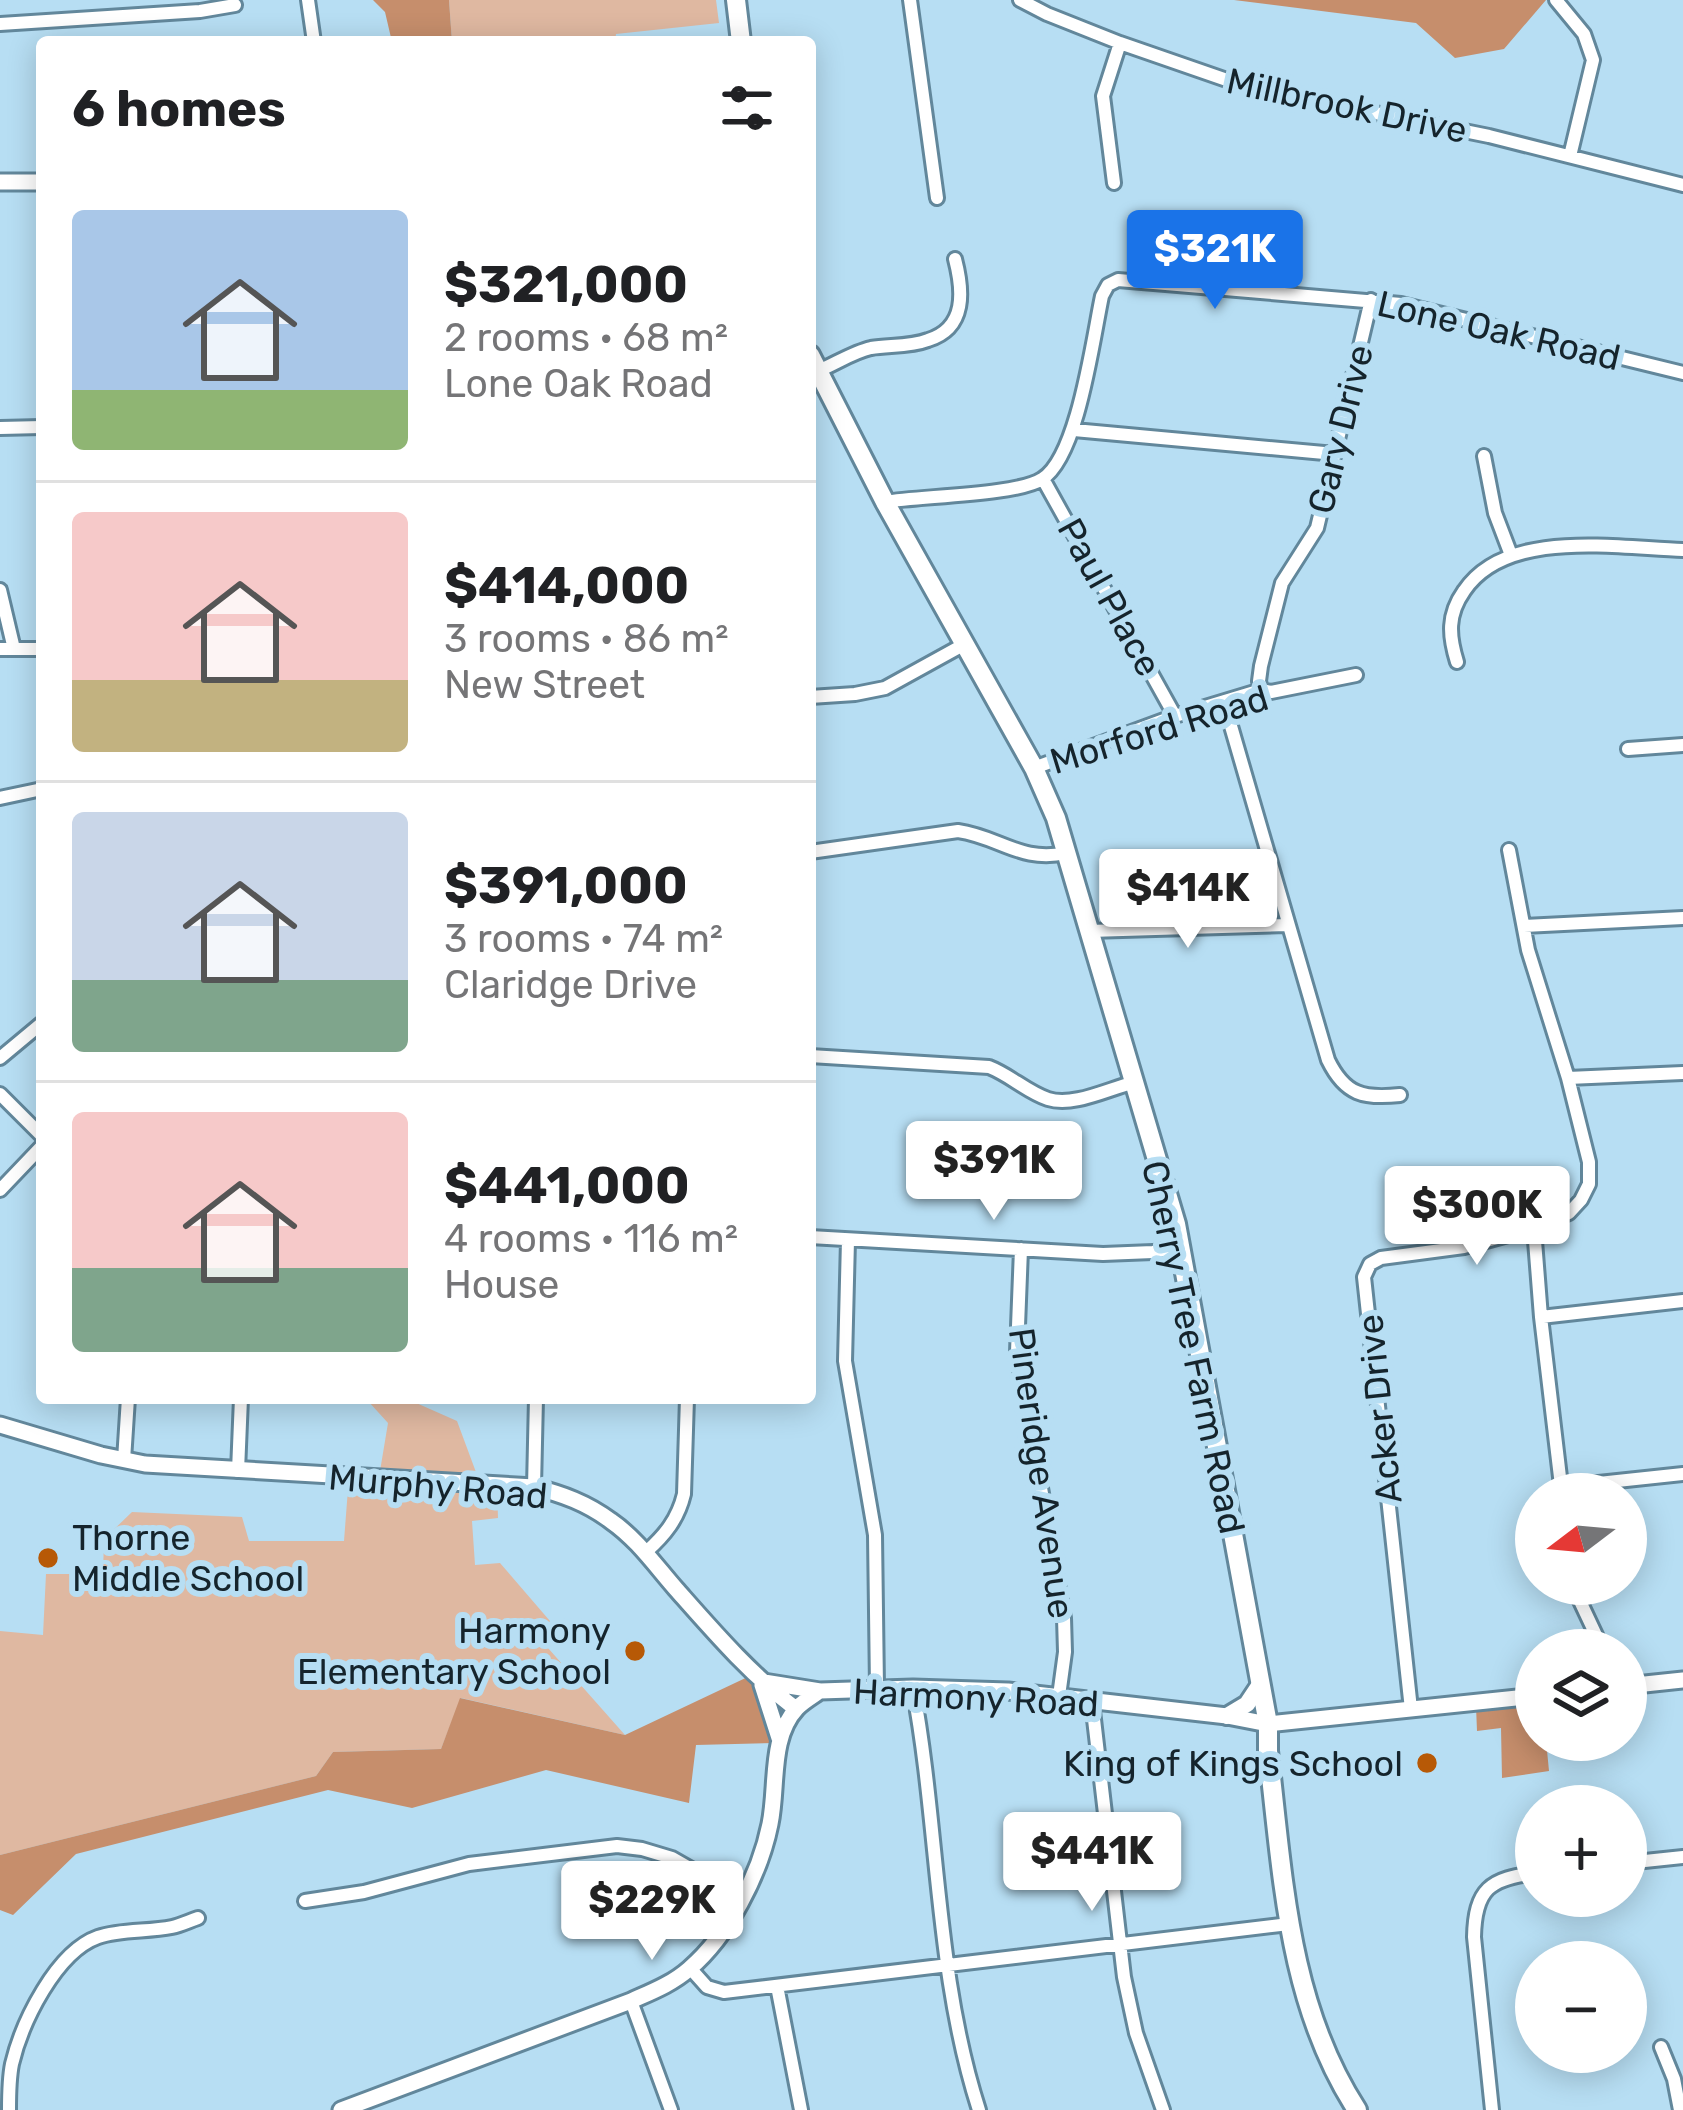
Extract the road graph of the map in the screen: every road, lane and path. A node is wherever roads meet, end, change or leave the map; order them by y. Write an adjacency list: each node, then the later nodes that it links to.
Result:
1 (308, 0): 8 (street)
2 (736, 0): 9 (main road)
3 (910, 0): 16 (street)
4 (1020, 0): 10 (street, Millbrook Drive)
5 (1556, 0): 11 (street)
6 (235, 5): 7 (street)
7 (0, 24)
8 (313, 36)
9 (740, 36)
10 (1120, 43): 11 (street, Millbrook Drive); 14 (street)
11 (1570, 156): 15 (street, Millbrook Drive)
12 (0, 182): 13 (street)
13 (36, 182)
14 (1114, 183)
15 (1683, 184)
16 (937, 198)
17 (955, 259): 19 (street)
18 (1371, 300): 21 (street, Lone Oak Road); 24 (street, Lone Oak Road); 25 (street, Gary Drive)
19 (816, 362)
20 (816, 367): 28 (main road, Cherry Tree Farm Road)
21 (1683, 373)
22 (36, 427): 23 (street)
23 (0, 428)
24 (1074, 430): 25 (street); 27 (street, Lone Oak Road)
25 (1335, 454): 36 (street, Gary Drive)
26 (1484, 456): 30 (street)
27 (1043, 479): 28 (street); 39 (street, Paul Place)
28 (885, 502): 32 (main road, Cherry Tree Farm Road)
29 (1683, 550): 30 (street)
30 (1511, 555): 34 (street)
31 (0, 590): 33 (street)
32 (963, 645): 37 (street); 42 (main road, Cherry Tree Farm Road)
33 (7, 649)
34 (1456, 662)
35 (1356, 676): 36 (street, Morford Road)
36 (1261, 690): 38 (street, Morford Road)
37 (816, 697)
38 (1224, 702): 39 (street, Morford Road); 49 (street)
39 (1174, 716): 42 (street, Morford Road)
40 (1683, 745): 41 (street)
41 (1628, 749)
42 (1034, 768): 47 (main road, Cherry Tree Farm Road)
43 (36, 790): 44 (street)
44 (0, 798)
45 (816, 850): 47 (street)
46 (1509, 850): 50 (street, Acker Drive)
47 (1066, 853): 51 (main road, Cherry Tree Farm Road)
48 (1683, 918): 50 (street)
49 (1287, 925): 51 (street); 59 (street)
50 (1524, 926): 56 (street, Acker Drive)
51 (1089, 931): 57 (main road, Cherry Tree Farm Road)
52 (36, 1028): 54 (street)
53 (816, 1056): 57 (street)
54 (0, 1058)
55 (1683, 1073): 56 (street)
56 (1568, 1078): 63 (street, Acker Drive)
57 (1132, 1083): 66 (main road, Cherry Tree Farm Road)
58 (0, 1094): 60 (street)
59 (1400, 1095)
60 (36, 1130)
61 (36, 1152): 62 (street)
62 (0, 1190)
63 (1534, 1228): 69 (street); 93 (street, Acker Drive)
64 (816, 1237): 65 (street)
65 (848, 1240): 67 (street); 86 (street)
66 (1180, 1247): 67 (street); 84 (main road, Cherry Tree Farm Road)
67 (1021, 1249): 89 (street, Pineridge Avenue)
68 (1683, 1301): 69 (street)
69 (1541, 1317): 77 (street)
70 (128, 1404): 75 (street)
71 (241, 1404): 76 (street)
72 (536, 1404): 80 (street)
73 (687, 1404): 81 (street)
74 (0, 1425): 75 (street, Murphy Road)
75 (124, 1460): 76 (street, Murphy Road)
76 (238, 1472): 80 (street, Murphy Road)
77 (1560, 1473)
78 (1683, 1474): 79 (street)
79 (1647, 1479)
80 (534, 1486): 81 (street, Murphy Road)
81 (646, 1552): 83 (street, Murphy Road)
82 (1683, 1680): 85 (street)
83 (761, 1682): 88 (street); 92 (street, Murphy Road); 96 (street)
84 (1261, 1683): 94 (main road); 95 (main road, Cherry Tree Farm Road)
85 (1647, 1684)
86 (877, 1688): 87 (street, Harmony Road); 88 (street, Harmony Road)
87 (913, 1688): 89 (street, Harmony Road); 105 (street)
88 (820, 1690): 92 (street, Harmony Road)
89 (1059, 1696): 91 (street, Harmony Road)
90 (1515, 1698): 93 (street, Harmony Road)
91 (1092, 1702): 94 (street, Harmony Road); 104 (street)
92 (796, 1709): 96 (street, Harmony Road)
93 (1411, 1709): 95 (street, Harmony Road)
94 (1227, 1716): 95 (street, Harmony Road)
95 (1268, 1724): 103 (main road, Cherry Tree Farm Road)
96 (779, 1738): 100 (street, Harmony Road)
97 (1683, 1857): 98 (street)
98 (1647, 1861)
99 (1515, 1875): 117 (street)
100 (742, 1898): 101 (street); 106 (street, Harmony Road)
101 (305, 1901)
102 (198, 1918): 110 (street)
103 (1289, 1924): 104 (street); 116 (main road, Cherry Tree Farm Road)
104 (1120, 1943): 105 (street); 115 (street)
105 (949, 1964): 107 (street); 114 (street)
106 (690, 1968): 107 (street); 108 (street, Harmony Road)
107 (777, 1986): 113 (street)
108 (632, 2001): 111 (street, Harmony Road); 112 (street)
109 (1661, 2047): 118 (street)
110 (9, 2110)
111 (340, 2110)
112 (671, 2110)
113 (801, 2110)
114 (980, 2110)
115 (1163, 2110)
116 (1357, 2110)
117 (1492, 2110)
118 (1680, 2110)

